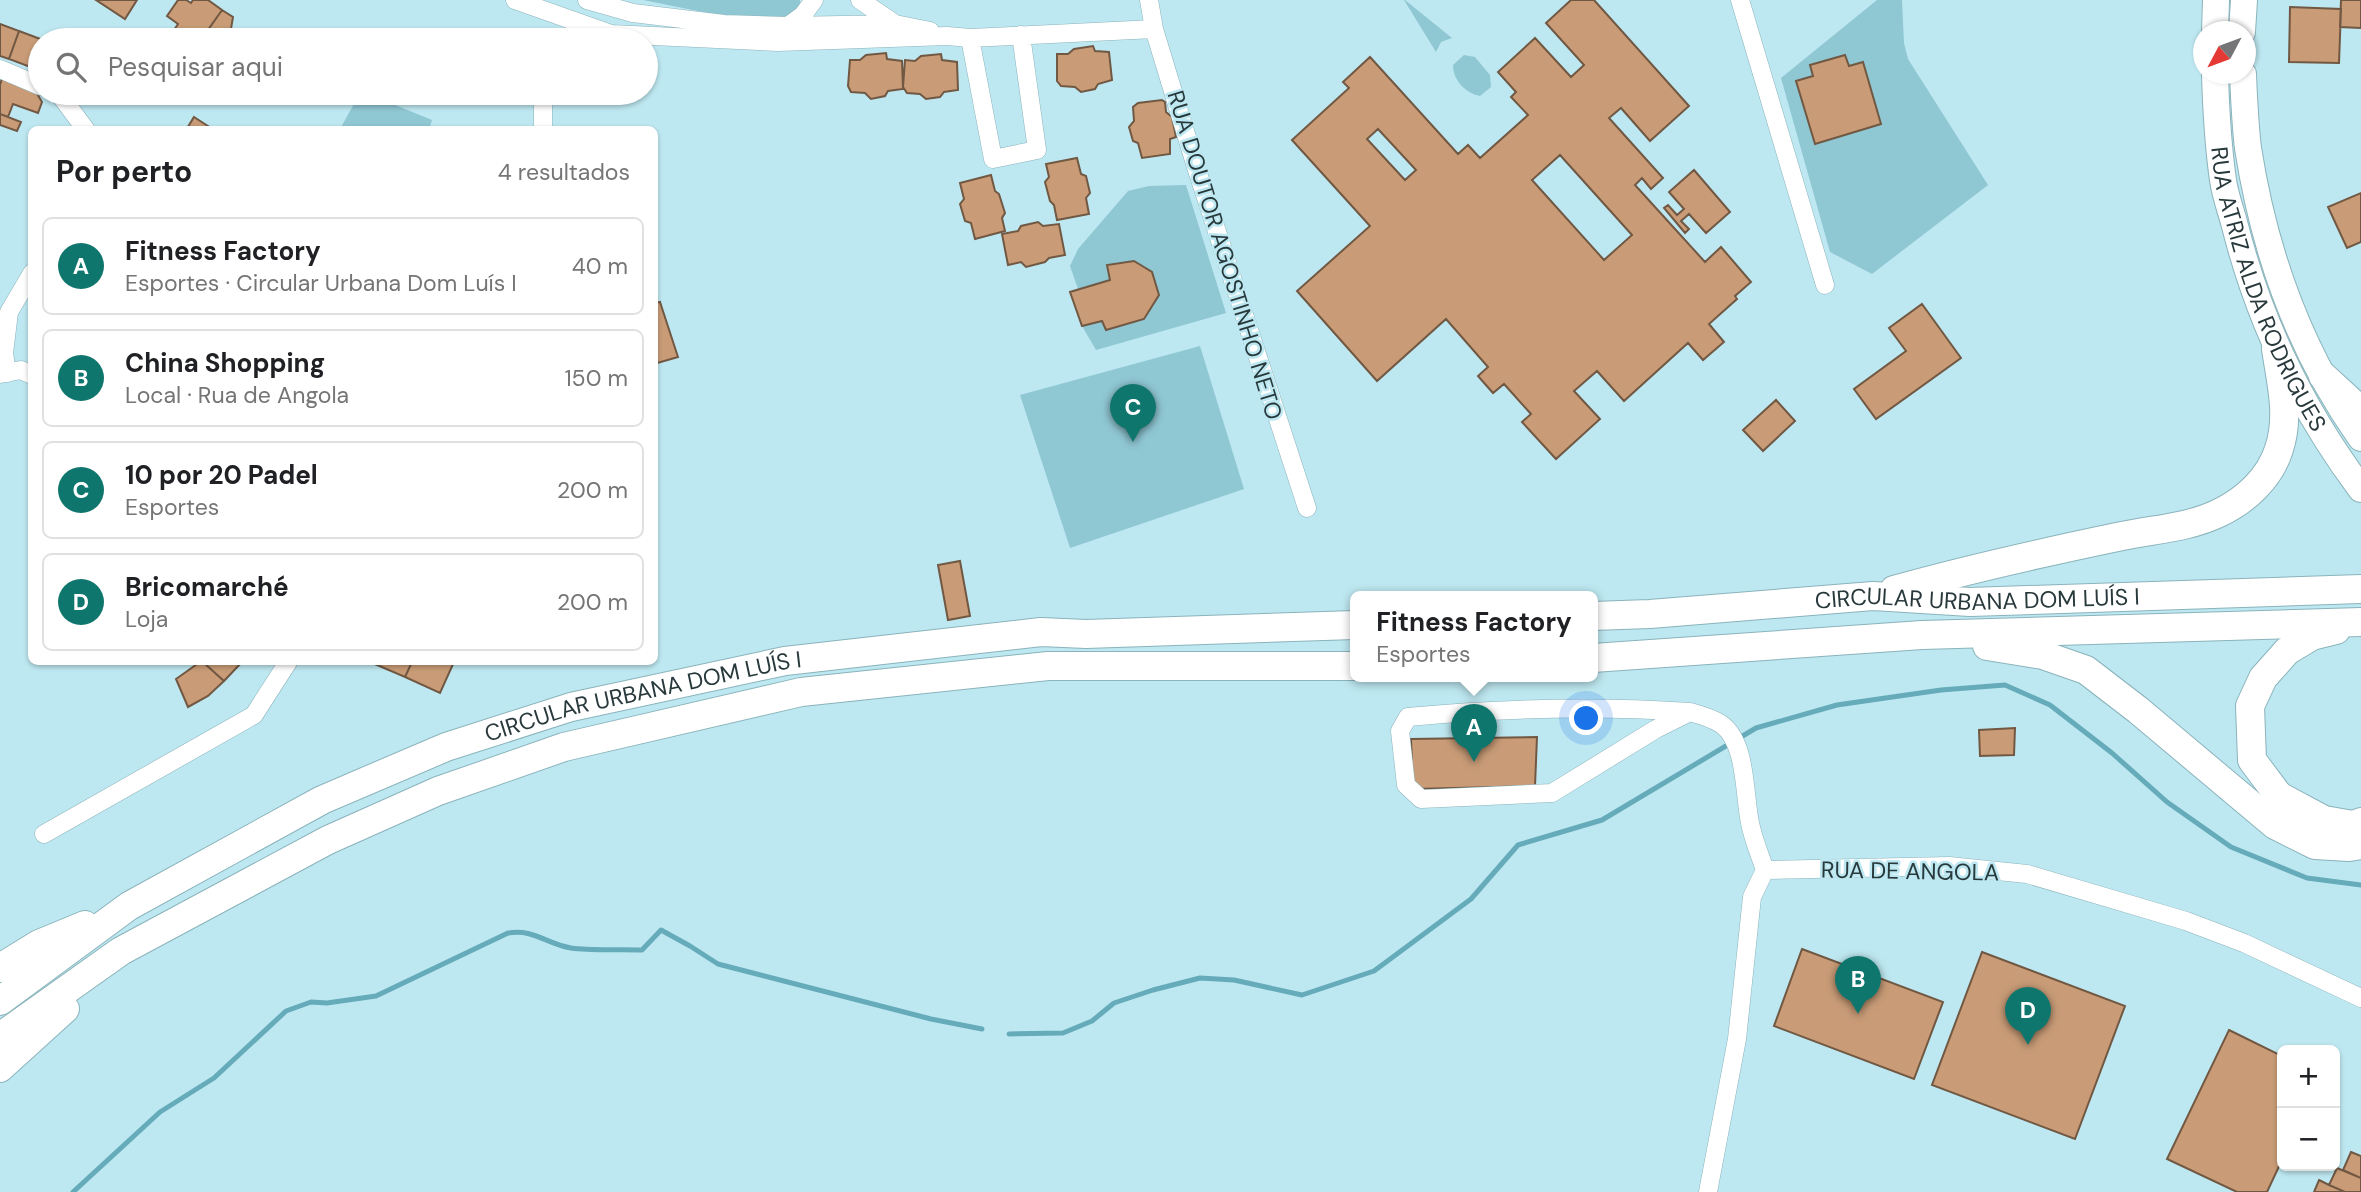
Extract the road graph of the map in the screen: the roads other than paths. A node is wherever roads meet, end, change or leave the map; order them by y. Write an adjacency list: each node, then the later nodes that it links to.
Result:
1 (515, 0): 13 (street)
2 (587, 0): 12 (street)
3 (814, 0): 12 (street)
4 (860, 0): 11 (street)
5 (1149, 0): 14 (street, RUA DOUTOR AGOSTINHO NETO)
6 (1740, 0): 28 (street)
7 (2216, 0): 9 (main road)
8 (2244, 0): 10 (main road)
9 (2215, 21)
10 (2243, 21)
11 (895, 24): 12 (street); 17 (street)
12 (788, 26)
13 (594, 28)
14 (1154, 29): 15 (street); 36 (street, RUA DOUTOR AGOSTINHO NETO)
15 (1021, 35): 18 (street); 18 (street)
16 (658, 36): 17 (street)
17 (947, 37): 18 (street)
18 (970, 38)
19 (0, 70): 20 (street)
20 (28, 81)
21 (2215, 84): 29 (main road, RUA ATRIZ ALDA RODRIGUES)
22 (2244, 84): 32 (main road, RUA ATRIZ ALDA RODRIGUES)
23 (67, 105): 25 (street)
24 (543, 105): 26 (street)
25 (83, 126)
26 (542, 126)
27 (28, 280): 30 (street)
28 (1825, 285)
29 (2276, 349): 35 (main road, RUA ATRIZ ALDA RODRIGUES); 38 (highway)
30 (3, 373): 31 (street)
31 (28, 373)
32 (2323, 376): 33 (highway); 34 (main road, RUA ATRIZ ALDA RODRIGUES)
33 (2361, 411)
34 (2361, 438)
35 (2361, 489)
36 (1307, 508)
37 (2361, 589): 38 (highway, CIRCULAR URBANA DOM LUÍS I)
38 (1874, 596): 39 (highway, CIRCULAR URBANA DOM LUÍS I)
39 (1598, 616)
40 (2361, 623): 42 (highway, CIRCULAR URBANA DOM LUÍS I); 49 (highway)
41 (1350, 625): 53 (highway, CIRCULAR URBANA DOM LUÍS I)
42 (1922, 635): 43 (highway, CIRCULAR URBANA DOM LUÍS I); 51 (highway)
43 (1598, 658)
44 (286, 665): 50 (street)
45 (1350, 666): 54 (highway, CIRCULAR URBANA DOM LUÍS I)
46 (1617, 709): 47 (street); 48 (street); 48 (street)
47 (1690, 712): 48 (street); 52 (street)
48 (1626, 748)
49 (2361, 822)
50 (44, 834)
51 (2361, 845)
52 (1765, 870): 56 (street, RUA DE ANGOLA); 60 (street)
53 (129, 906): 55 (highway); 57 (highway, CIRCULAR URBANA DOM LUÍS I)
54 (121, 951): 58 (highway, CIRCULAR URBANA DOM LUÍS I); 59 (highway)
55 (0, 968)
56 (2361, 998)
57 (0, 1001)
58 (0, 1037)
59 (0, 1068)
60 (1707, 1192)

